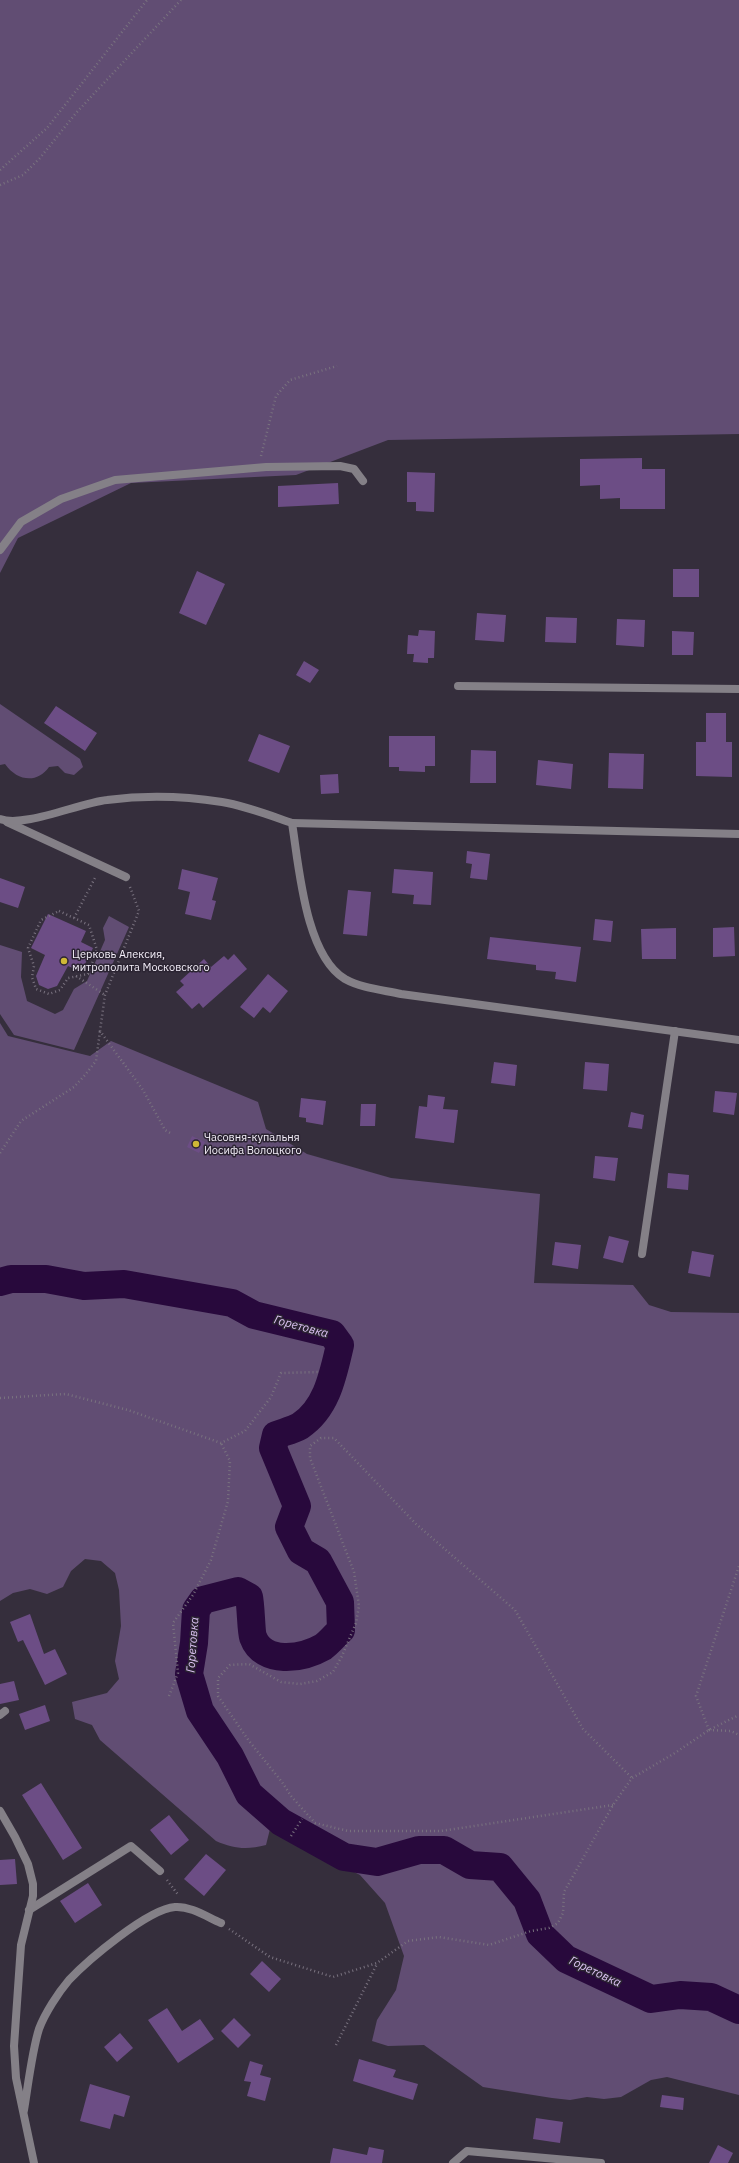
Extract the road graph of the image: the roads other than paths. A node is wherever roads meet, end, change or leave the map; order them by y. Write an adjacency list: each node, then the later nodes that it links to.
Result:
1 (363, 481): 2 (street)
2 (0, 550)
3 (458, 686): 4 (street)
4 (739, 689)
5 (4, 821): 6 (street); 8 (street)
6 (292, 823): 7 (street); 9 (street)
7 (739, 834)
8 (126, 877)
9 (675, 1031): 10 (street); 11 (street)
10 (739, 1040)
11 (642, 1254)
12 (0, 1811): 14 (street)
13 (160, 1871): 14 (street)
14 (29, 1910): 16 (street)
15 (221, 1923): 16 (street)
16 (24, 2110): 17 (street)
17 (34, 2163)
18 (453, 2163): 19 (street)
19 (601, 2163)

